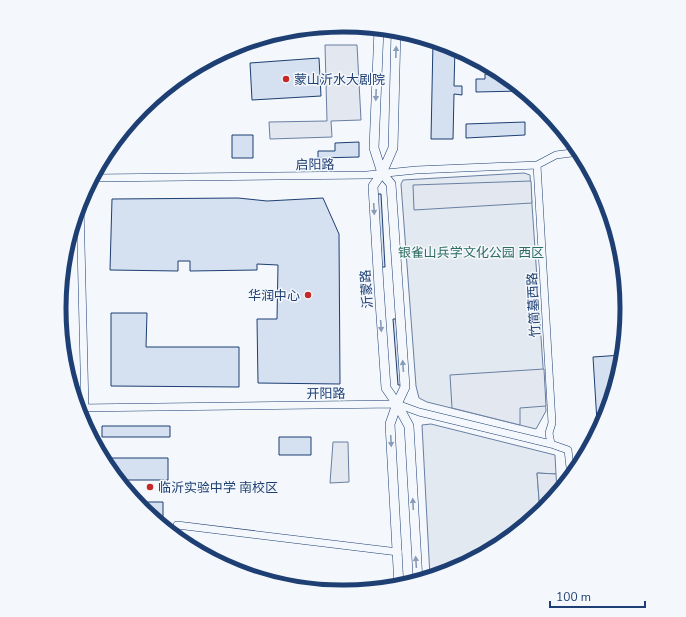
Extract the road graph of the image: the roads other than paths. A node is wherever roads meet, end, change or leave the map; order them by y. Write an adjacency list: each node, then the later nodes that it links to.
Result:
1 (379, 34): 5 (main road, one-way to 5)
2 (396, 37): 5 (main road, 沂蒙路, one-way to 2)
3 (572, 153): 4 (street)
4 (537, 165): 5 (street, 启阳路); 11 (street, 竹简墓西路)
5 (382, 173): 6 (street, 启阳路); 9 (main road, one-way to 5); 9 (main road, 沂蒙路, one-way to 9)
6 (100, 178)
7 (80, 223): 8 (street)
8 (82, 399)
9 (397, 404): 10 (street, 开阳路); 11 (street, 开阳路); 14 (main road, one-way to 14); 15 (main road, 沂蒙路, one-way to 9)
10 (86, 408)
11 (551, 444): 12 (street, 开阳路)
12 (569, 467)
13 (177, 525): 14 (street)
14 (398, 552): 16 (main road)
15 (418, 575)
16 (399, 580)

